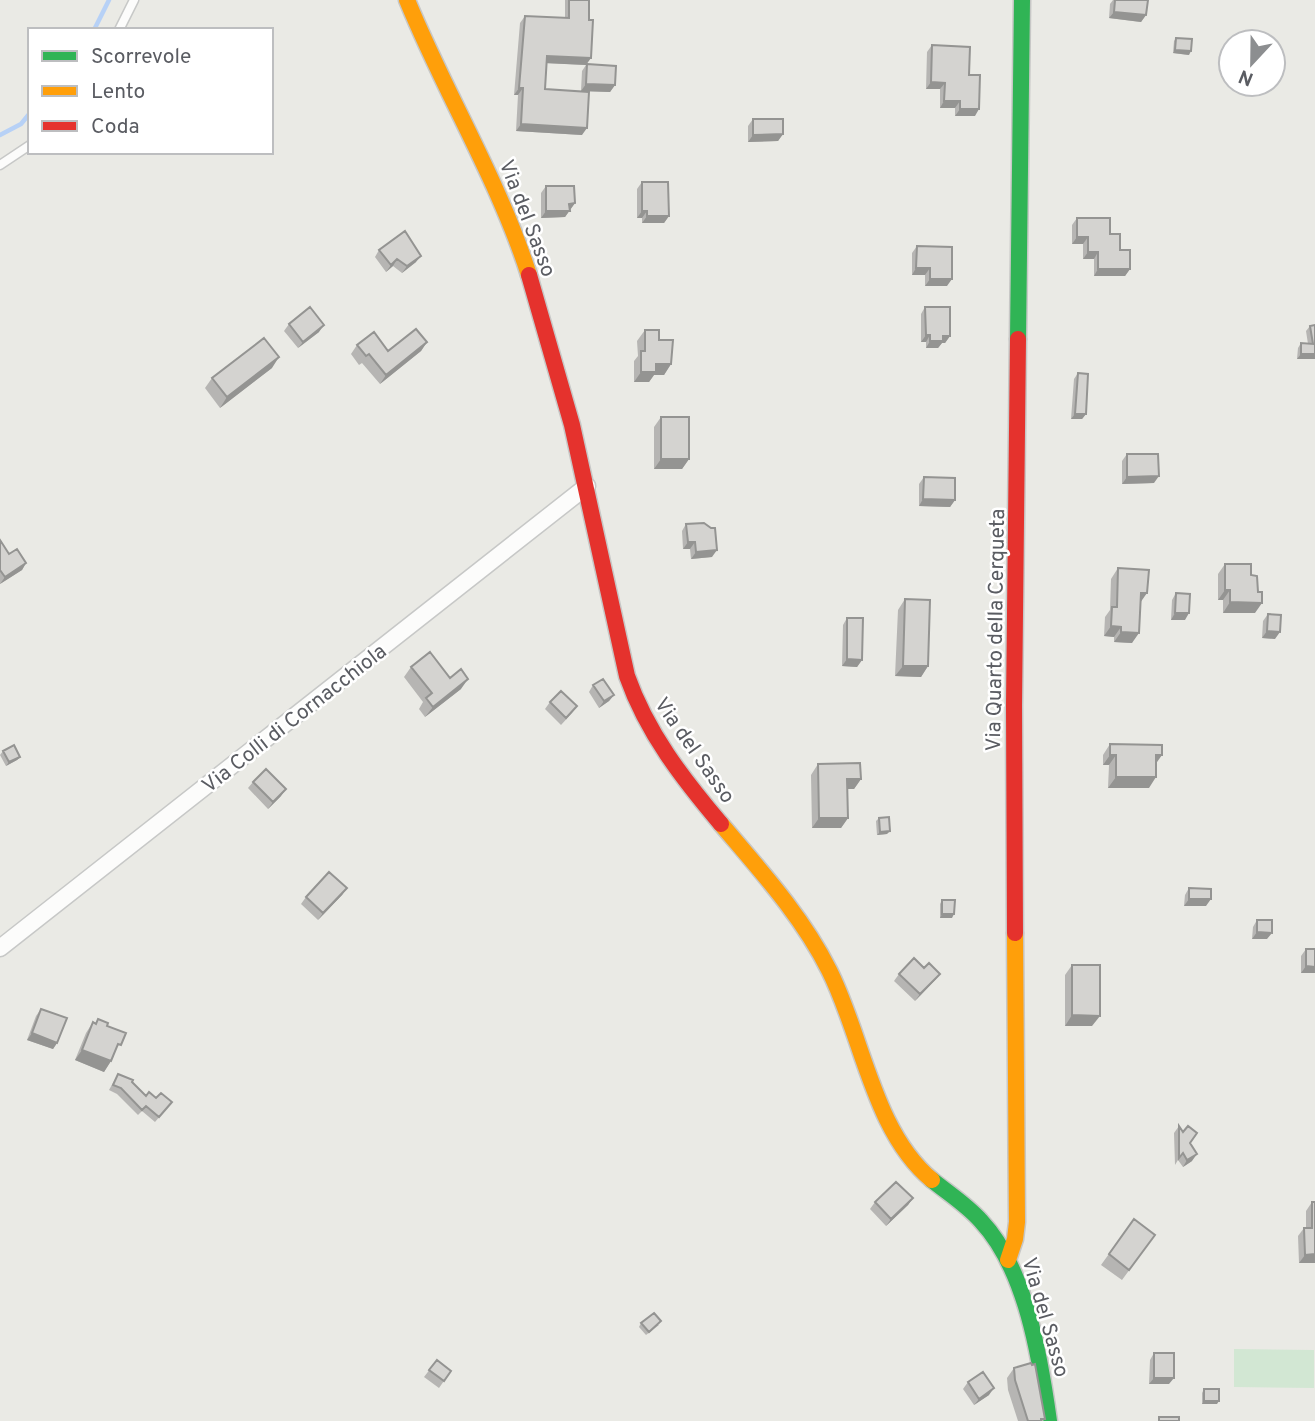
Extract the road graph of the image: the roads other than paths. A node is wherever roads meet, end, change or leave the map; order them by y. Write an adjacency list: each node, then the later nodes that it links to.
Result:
1 (134, 0): 4 (lane)
2 (407, 0): 7 (street, Via del Sasso)
3 (1022, 0): 9 (street, Via Quarto della Cerqueta)
4 (120, 28)
5 (28, 146): 6 (lane)
6 (0, 166)
7 (587, 486): 8 (street, Via Colli di Cornacchiola); 9 (street, Via del Sasso)
8 (0, 948)
9 (1008, 1260): 10 (street, Via del Sasso)
10 (1049, 1421)

